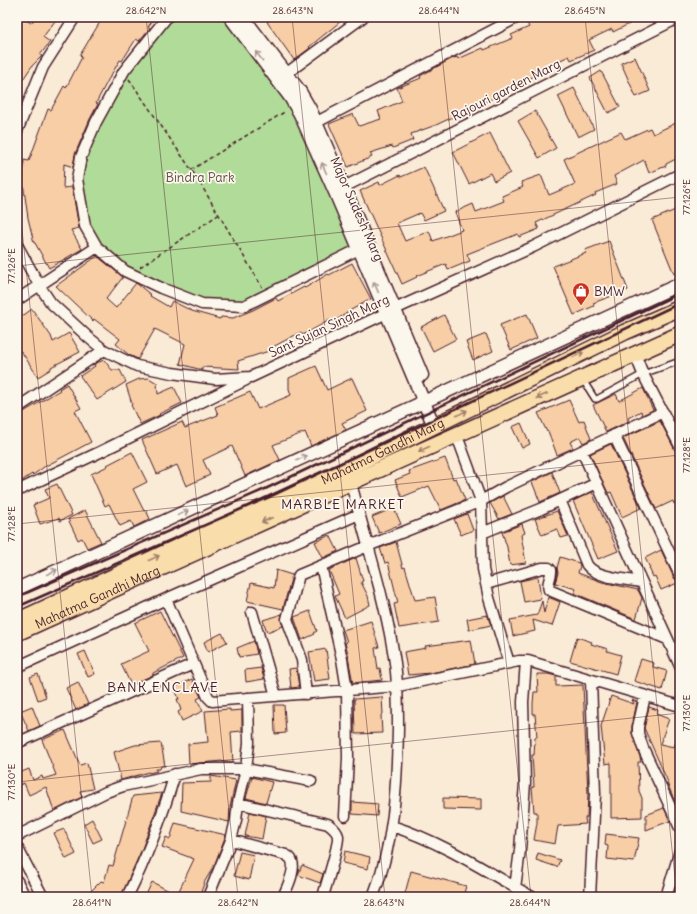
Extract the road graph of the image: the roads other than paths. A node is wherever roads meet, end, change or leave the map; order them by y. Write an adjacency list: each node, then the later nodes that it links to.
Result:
1 (75, 17): 11 (street)
2 (167, 17): 15 (street)
3 (230, 17): 9 (street, Major Sudesh Marg, one-way to 3)
4 (362, 17): 8 (street)
5 (518, 17): 10 (street)
6 (680, 17): 13 (street, Rajouri garden Marg)
7 (244, 18): 8 (street, Major Sudesh Marg)
8 (286, 73): 9 (street, Major Sudesh Marg)
9 (300, 102): 10 (street, Major Sudesh Marg); 16 (street, Major Sudesh Marg, one-way to 9)
10 (315, 123): 13 (street, Major Sudesh Marg)
11 (17, 131)
12 (680, 174): 21 (street, Sant Sujan Singh Marg)
13 (344, 187): 21 (street, Major Sudesh Marg)
14 (17, 245): 18 (street, Sant Sujan Singh Marg)
15 (97, 246): 16 (street); 18 (street)
16 (359, 249): 21 (street, Major Sudesh Marg, one-way to 16)
17 (680, 284): 29 (street)
18 (39, 285): 19 (street); 23 (street, Sant Sujan Singh Marg)
19 (17, 300)
20 (680, 308): 32 (main road, Mahatma Gandhi Marg, one-way to 20)
21 (391, 311): 27 (street, Sant Sujan Singh Marg); 29 (street, Major Sudesh Marg)
22 (680, 334): 24 (main road, Mahatma Gandhi Marg)
23 (104, 350): 27 (street, Sant Sujan Singh Marg); 30 (street)
24 (638, 353): 26 (street); 28 (main road, Mahatma Gandhi Marg)
25 (680, 361): 26 (lane)
26 (646, 373): 28 (lane); 31 (street); 35 (street)
27 (251, 377): 40 (street)
28 (582, 378): 33 (main road, Mahatma Gandhi Marg, one-way to 33)
29 (428, 401): 32 (street, Major Sudesh Marg); 50 (street, one-way to 29)
30 (17, 408)
31 (663, 412): 34 (street); 36 (street)
32 (438, 424): 53 (main road, Mahatma Gandhi Marg, one-way to 32)
33 (455, 435): 38 (main road, Mahatma Gandhi Marg, one-way to 38); 42 (street)
34 (614, 435): 37 (street); 47 (street)
35 (680, 438)
36 (680, 446)
37 (582, 451): 39 (street); 42 (street)
38 (351, 482): 43 (street); 54 (main road, Mahatma Gandhi Marg, one-way to 54)
39 (596, 483): 41 (street); 48 (street)
40 (17, 491)
41 (560, 500): 44 (street); 48 (street)
42 (481, 501): 44 (street); 45 (street)
43 (359, 514): 45 (street); 51 (street)
44 (482, 533): 49 (street)
45 (368, 546): 46 (street); 62 (street)
46 (321, 566): 63 (street); 64 (street)
47 (680, 575)
48 (641, 582): 55 (street)
49 (486, 584): 55 (street); 57 (street)
50 (17, 589)
51 (166, 599): 58 (street); 60 (street)
52 (252, 612): 65 (street)
53 (17, 622)
54 (17, 633)
55 (667, 639): 59 (street)
56 (526, 661): 57 (street); 61 (street); 82 (street)
57 (509, 663): 62 (street)
58 (193, 664): 67 (street); 69 (street)
59 (680, 666)
60 (17, 667)
61 (591, 680): 66 (street); 91 (street)
62 (398, 686): 63 (street); 75 (street)
63 (347, 690): 64 (street); 74 (street)
64 (306, 694): 65 (street)
65 (276, 696): 67 (street)
66 (645, 696): 68 (street); 76 (street)
67 (248, 698): 70 (street)
68 (680, 706)
69 (17, 742)
70 (246, 769): 71 (street); 72 (street); 73 (street)
71 (175, 774): 77 (street); 85 (street)
72 (311, 781)
73 (238, 803): 78 (street); 88 (street)
74 (345, 816)
75 (392, 826): 82 (street); 89 (street)
76 (680, 828)
77 (17, 836)
78 (231, 840): 86 (street); 87 (street)
79 (17, 847): 84 (street)
80 (680, 851): 92 (street)
81 (17, 881): 83 (street)
82 (515, 888): 90 (street)
83 (25, 897)
84 (43, 897)
85 (127, 897)
86 (208, 897)
87 (283, 897)
88 (323, 897)
89 (373, 897)
90 (530, 897)
91 (590, 897)
92 (666, 897)

